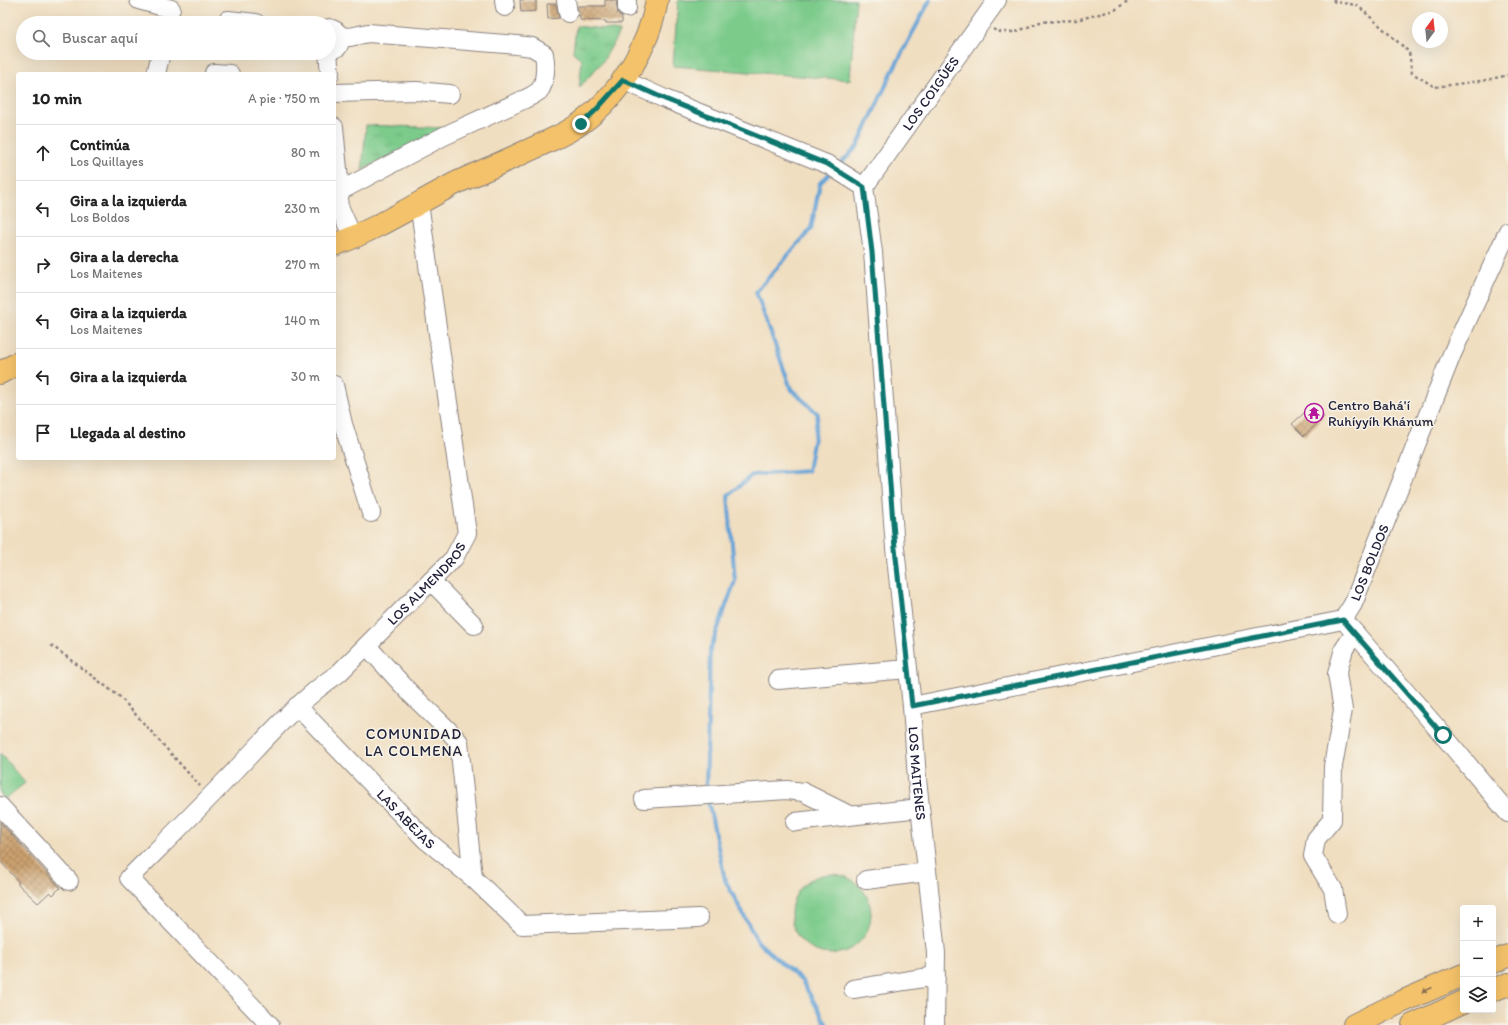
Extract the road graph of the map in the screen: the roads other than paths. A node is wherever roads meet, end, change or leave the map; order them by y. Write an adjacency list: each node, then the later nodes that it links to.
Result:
1 (139, 0): 4 (street)
2 (657, 0): 12 (main road)
3 (997, 0): 16 (street, LOS COIGÛES)
4 (170, 11)
5 (336, 33): 17 (street)
6 (336, 35): 7 (street)
7 (336, 48)
8 (159, 60): 10 (street)
9 (329, 60): 11 (street)
10 (156, 72)
11 (330, 72)
12 (623, 80): 16 (street); 18 (main road)
13 (336, 93): 14 (street)
14 (450, 94)
15 (336, 168): 17 (street)
16 (864, 187): 30 (street, LOS MAITENES)
17 (338, 199): 20 (street)
18 (419, 203): 20 (main road); 25 (street, LOS ALMENDROS)
19 (1508, 231): 26 (street, LOS BOLDOS)
20 (344, 241)
21 (16, 364): 22 (main road)
22 (0, 373)
23 (336, 393): 24 (street)
24 (371, 513)
25 (431, 581): 27 (street); 29 (street, LOS ALMENDROS)
26 (1343, 620): 28 (street); 33 (street)
27 (474, 625)
28 (1355, 633): 37 (street); 44 (street)
29 (367, 646): 32 (street, LOS ALMENDROS); 41 (street)
30 (908, 669): 31 (street); 33 (street, LOS MAITENES)
31 (778, 680)
32 (297, 706): 41 (street, LAS ABEJAS); 54 (street, LOS ALMENDROS)
33 (912, 706): 36 (street, LOS MAITENES)
34 (644, 799): 38 (street)
35 (0, 806): 43 (street)
36 (920, 808): 38 (street); 40 (street, LOS MAITENES)
37 (1508, 813)
38 (849, 815): 39 (street)
39 (795, 822)
40 (927, 872): 42 (street); 48 (street, LOS MAITENES)
41 (473, 878): 45 (street, LAS ABEJAS)
42 (866, 880)
43 (69, 881)
44 (1337, 914)
45 (699, 918)
46 (1508, 956): 47 (main road)
47 (1496, 961)
48 (936, 976): 51 (street); 55 (street, LOS MAITENES)
49 (1460, 976): 56 (main road, one-way to 56)
50 (1508, 984): 52 (main road)
51 (853, 989)
52 (1496, 989)
53 (1460, 1003): 57 (main road)
54 (270, 1025)
55 (935, 1025)
56 (1354, 1025)
57 (1413, 1025)

